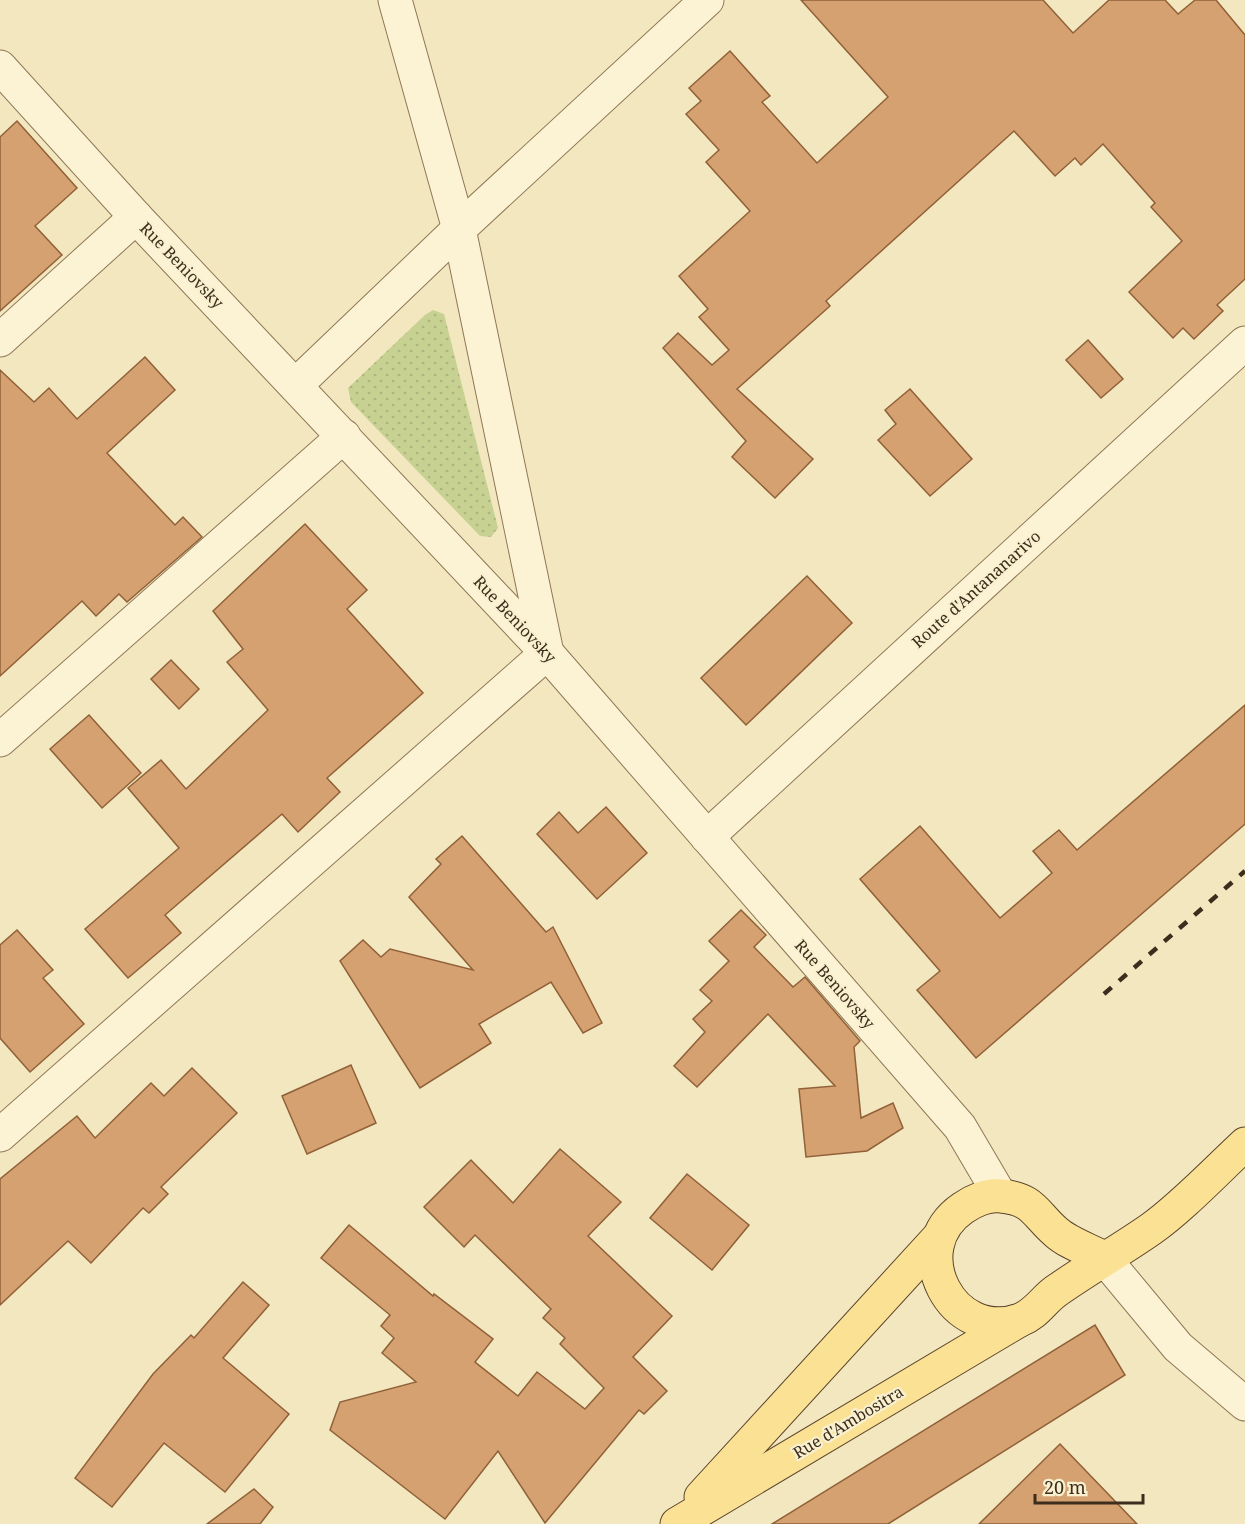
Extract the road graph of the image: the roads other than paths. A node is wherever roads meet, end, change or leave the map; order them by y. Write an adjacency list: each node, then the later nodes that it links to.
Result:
1 (395, 0): 5 (street)
2 (707, 0): 5 (street)
3 (4, 81): 4 (street, Rue Beniovsky)
4 (136, 218): 6 (street); 8 (street, Rue Beniovsky)
5 (459, 229): 8 (street); 10 (street)
6 (0, 340)
7 (1245, 343): 12 (street, Route d'Antananarivo)
8 (296, 385): 9 (street, Rue Beniovsky)
9 (344, 436): 10 (street, Rue Beniovsky); 11 (street)
10 (547, 653): 12 (street, Rue Beniovsky); 13 (street)
11 (0, 740)
12 (707, 837): 15 (street, Rue Beniovsky)
13 (0, 1135)
14 (1245, 1144): 18 (main road)
15 (1000, 1196): 16 (main road); 17 (main road)
16 (1056, 1233): 18 (main road); 19 (main road)
17 (939, 1237): 20 (main road); 22 (main road, Rue d'Ambositra)
18 (1104, 1258): 19 (main road); 21 (street)
19 (1054, 1292): 20 (main road)
20 (1019, 1320): 22 (main road, Rue d'Ambositra)
21 (1245, 1404)
22 (677, 1524)

